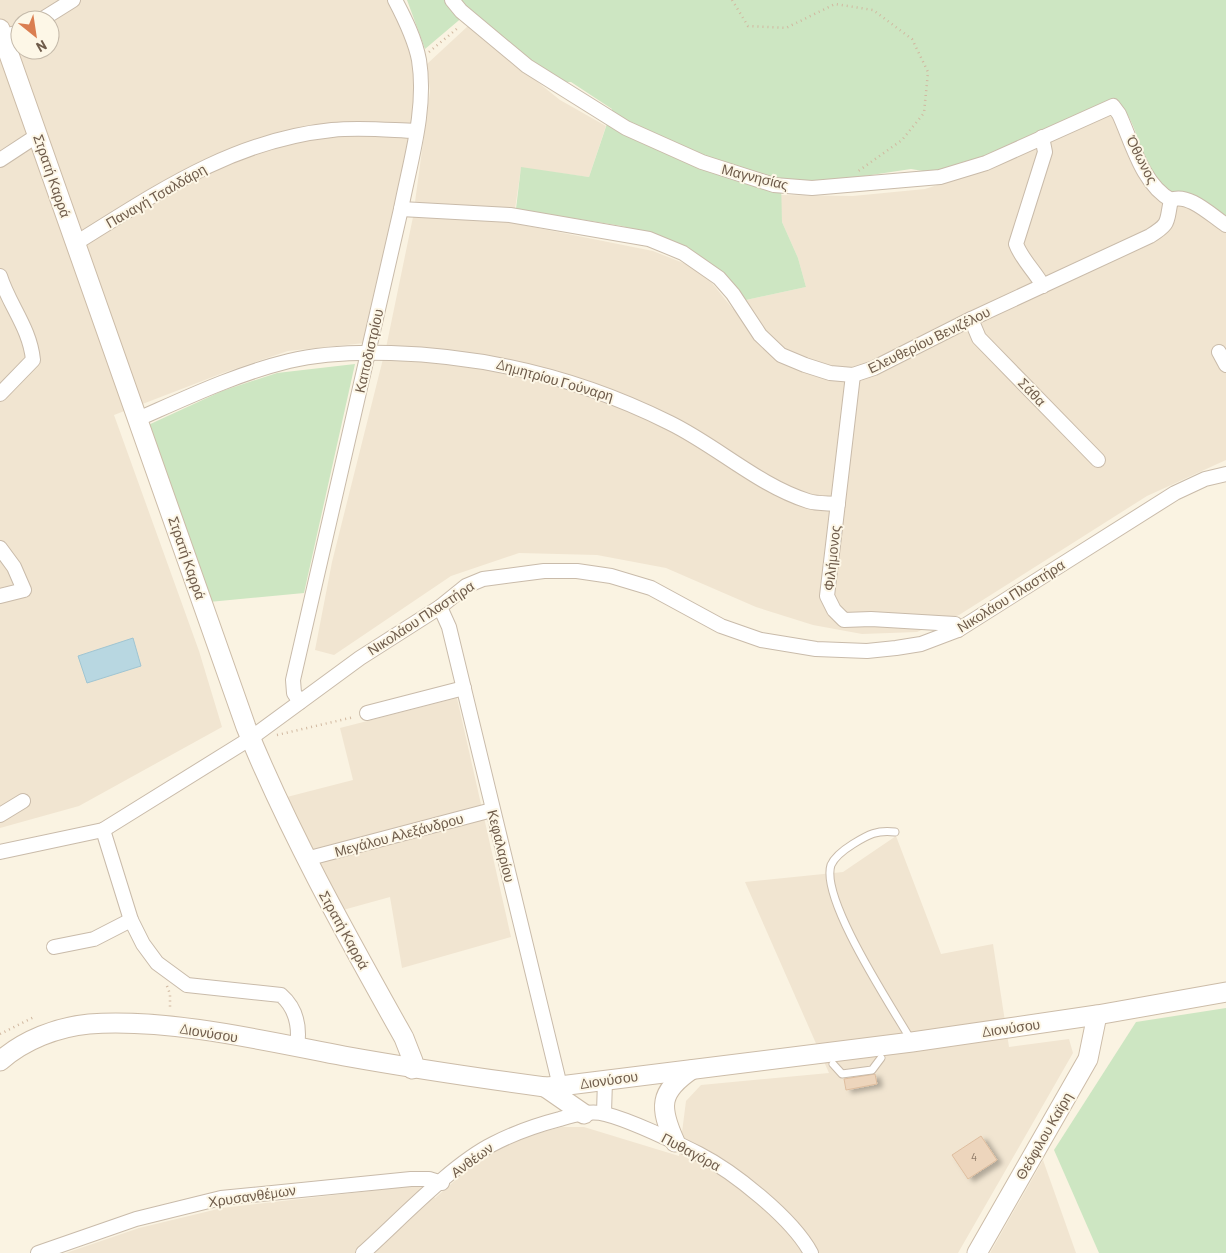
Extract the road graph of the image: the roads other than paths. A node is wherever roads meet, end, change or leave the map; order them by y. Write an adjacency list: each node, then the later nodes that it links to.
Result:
1 (73, 0): 4 (street)
2 (395, 0): 7 (street, Καποδιστρίου)
3 (452, 0): 9 (street, Μαγνησίας)
4 (57, 10)
5 (6, 34): 8 (main road, Στρατή Καρρά)
6 (1120, 114): 9 (street, Μαγνησίας); 11 (street, Όθωνος)
7 (416, 131): 12 (street, Καποδιστρίου); 14 (street, Παναγή Τσαλδάρη)
8 (38, 135): 10 (street); 14 (main road, Στρατή Καρρά)
9 (1042, 138): 16 (street)
10 (0, 160)
11 (1171, 200): 13 (street); 16 (street, Ελευθερίου Βενιζέλου)
12 (401, 209): 19 (street, Καποδιστρίου); 21 (street, Ελευθερίου Βενιζέλου)
13 (1226, 226)
14 (76, 243): 23 (main road, Στρατή Καρρά)
15 (0, 276): 22 (street)
16 (1043, 286): 17 (street, Ελευθερίου Βενιζέλου)
17 (971, 320): 21 (street, Ελευθερίου Βενιζέλου); 24 (street, Σάθα)
18 (1219, 352): 20 (street)
19 (368, 353): 23 (street, Δημητρίου Γούναρη); 26 (street, Δημητρίου Γούναρη); 32 (street, Καποδιστρίου)
20 (1226, 365)
21 (853, 374): 26 (street, Φιλήμονος)
22 (0, 394)
23 (138, 419): 34 (main road, Στρατή Καρρά)
24 (1098, 460)
25 (1226, 474): 30 (street, Νικολάου Πλαστήρα)
26 (838, 504): 30 (street, Φιλήμονος)
27 (0, 548): 28 (street)
28 (0, 596)
29 (440, 607): 30 (street, Νικολάου Πλαστήρα); 31 (street, Κεφαλαρίου); 32 (street, Νικολάου Πλαστήρα)
30 (958, 630)
31 (464, 688): 33 (street); 36 (street, Κεφαλαρίου)
32 (300, 702): 34 (street, Νικολάου Πλαστήρα)
33 (367, 714)
34 (251, 738): 38 (street, Νικολάου Πλαστήρα); 41 (main road, Στρατή Καρρά)
35 (23, 801): 37 (street)
36 (492, 810): 41 (street, Μεγάλου Αλεξάνδρου); 54 (street, Κεφαλαρίου)
37 (0, 815)
38 (103, 830): 40 (street, Νικολάου Πλαστήρα); 42 (street)
39 (895, 832): 46 (lane)
40 (0, 852)
41 (306, 859): 51 (main road, Στρατή Καρρά)
42 (131, 920): 43 (street); 47 (street)
43 (54, 947)
44 (1226, 992): 45 (main road, Διονύσου)
45 (1098, 1015): 46 (main road, Διονύσου); 59 (main road, Θεόφιλου Καϊρη)
46 (912, 1042): 52 (main road, Διονύσου)
47 (297, 1047): 49 (main road, Διονύσου); 51 (main road, Διονύσου)
48 (881, 1058): 50 (lane)
49 (0, 1061)
50 (833, 1064)
51 (412, 1068): 54 (main road, Διονύσου)
52 (691, 1070): 53 (main road, Διονύσου); 57 (main road)
53 (605, 1080): 54 (main road, Διονύσου); 55 (street)
54 (553, 1087): 56 (main road)
55 (604, 1113): 56 (street, Ανθέων); 57 (street, Πυθαγόρα)
56 (584, 1114): 58 (street, Ανθέων)
57 (675, 1142): 62 (street, Πυθαγόρα)
58 (442, 1182): 60 (street, Χρυσανθέμων); 61 (street, Ανθέων)
59 (984, 1249)
60 (38, 1253)
61 (363, 1253)
62 (811, 1253)

